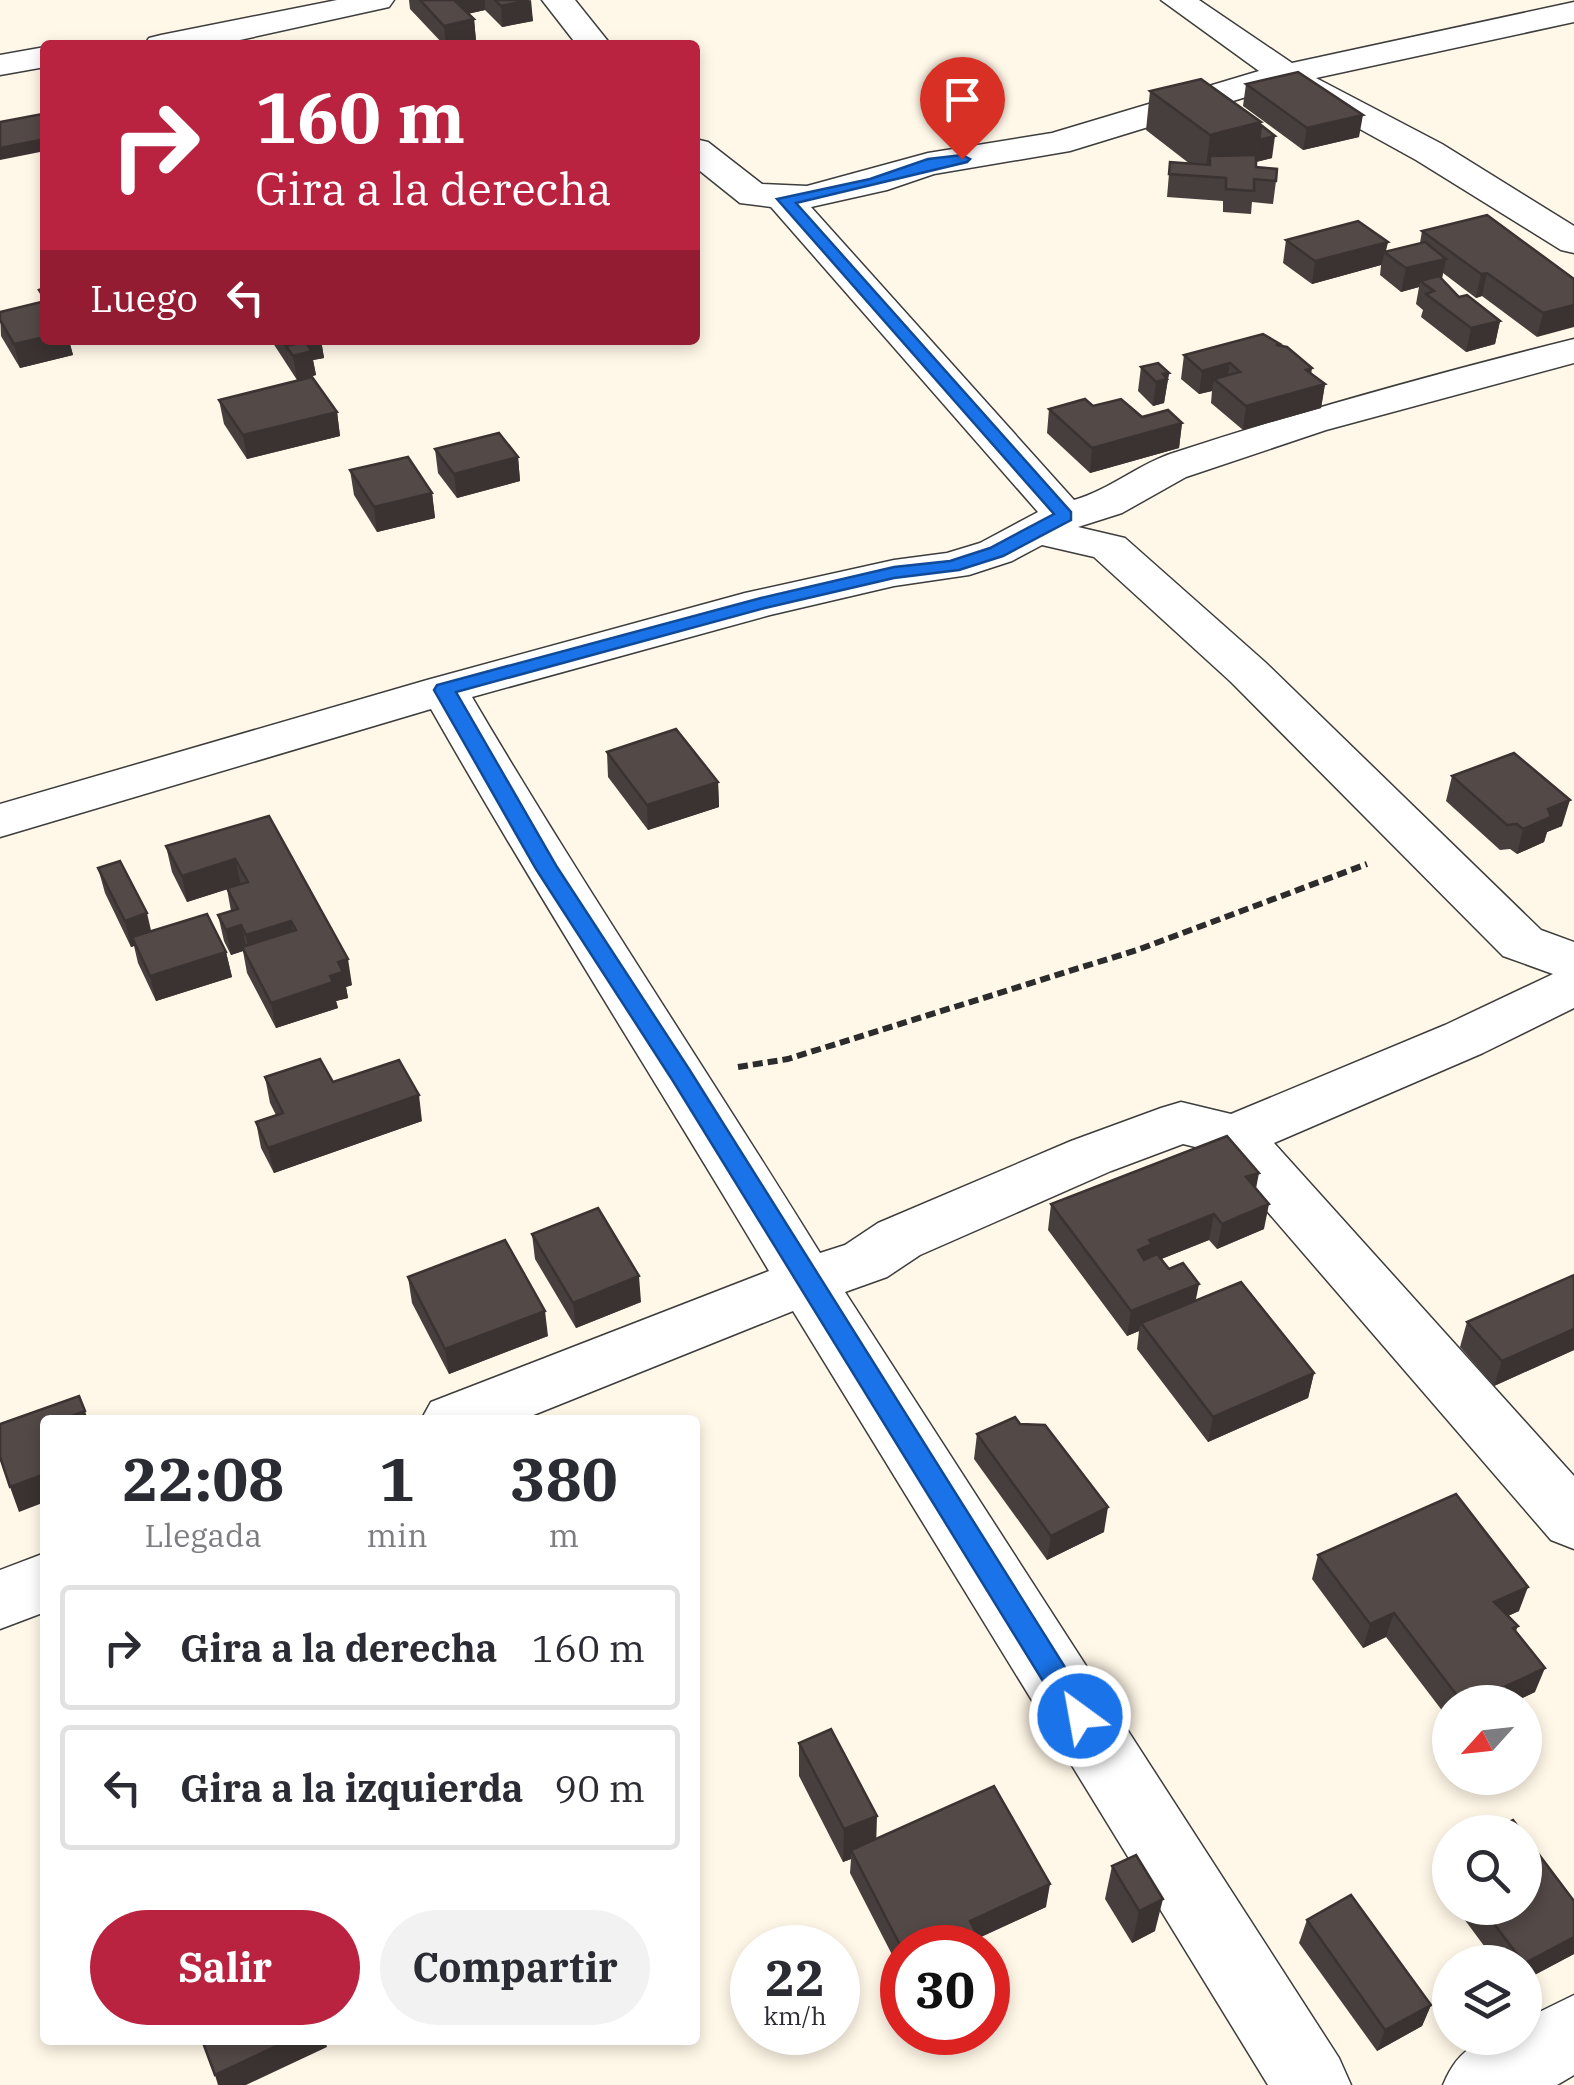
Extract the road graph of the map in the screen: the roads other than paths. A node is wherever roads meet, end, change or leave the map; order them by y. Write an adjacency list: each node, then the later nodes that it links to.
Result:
1 (378, 0): 5 (street)
2 (558, 0): 6 (street)
3 (1178, 0): 9 (street)
4 (1574, 12): 9 (street)
5 (191, 40)
6 (590, 40)
7 (40, 58): 8 (street)
8 (0, 65)
9 (1286, 74): 11 (street); 12 (street)
10 (700, 154): 11 (street)
11 (784, 199): 14 (street)
12 (1574, 242)
13 (1574, 351): 14 (street)
14 (1050, 523): 15 (street); 17 (street)
15 (444, 690): 16 (street); 20 (street)
16 (0, 821)
17 (1574, 962)
18 (1574, 986): 19 (street)
19 (1235, 1136): 20 (street); 22 (street)
20 (806, 1280): 21 (street); 26 (street)
21 (466, 1415)
22 (1574, 1521)
23 (40, 1584): 24 (street)
24 (0, 1600)
25 (1574, 2032): 27 (street)
26 (1312, 2085)
27 (1482, 2085)

